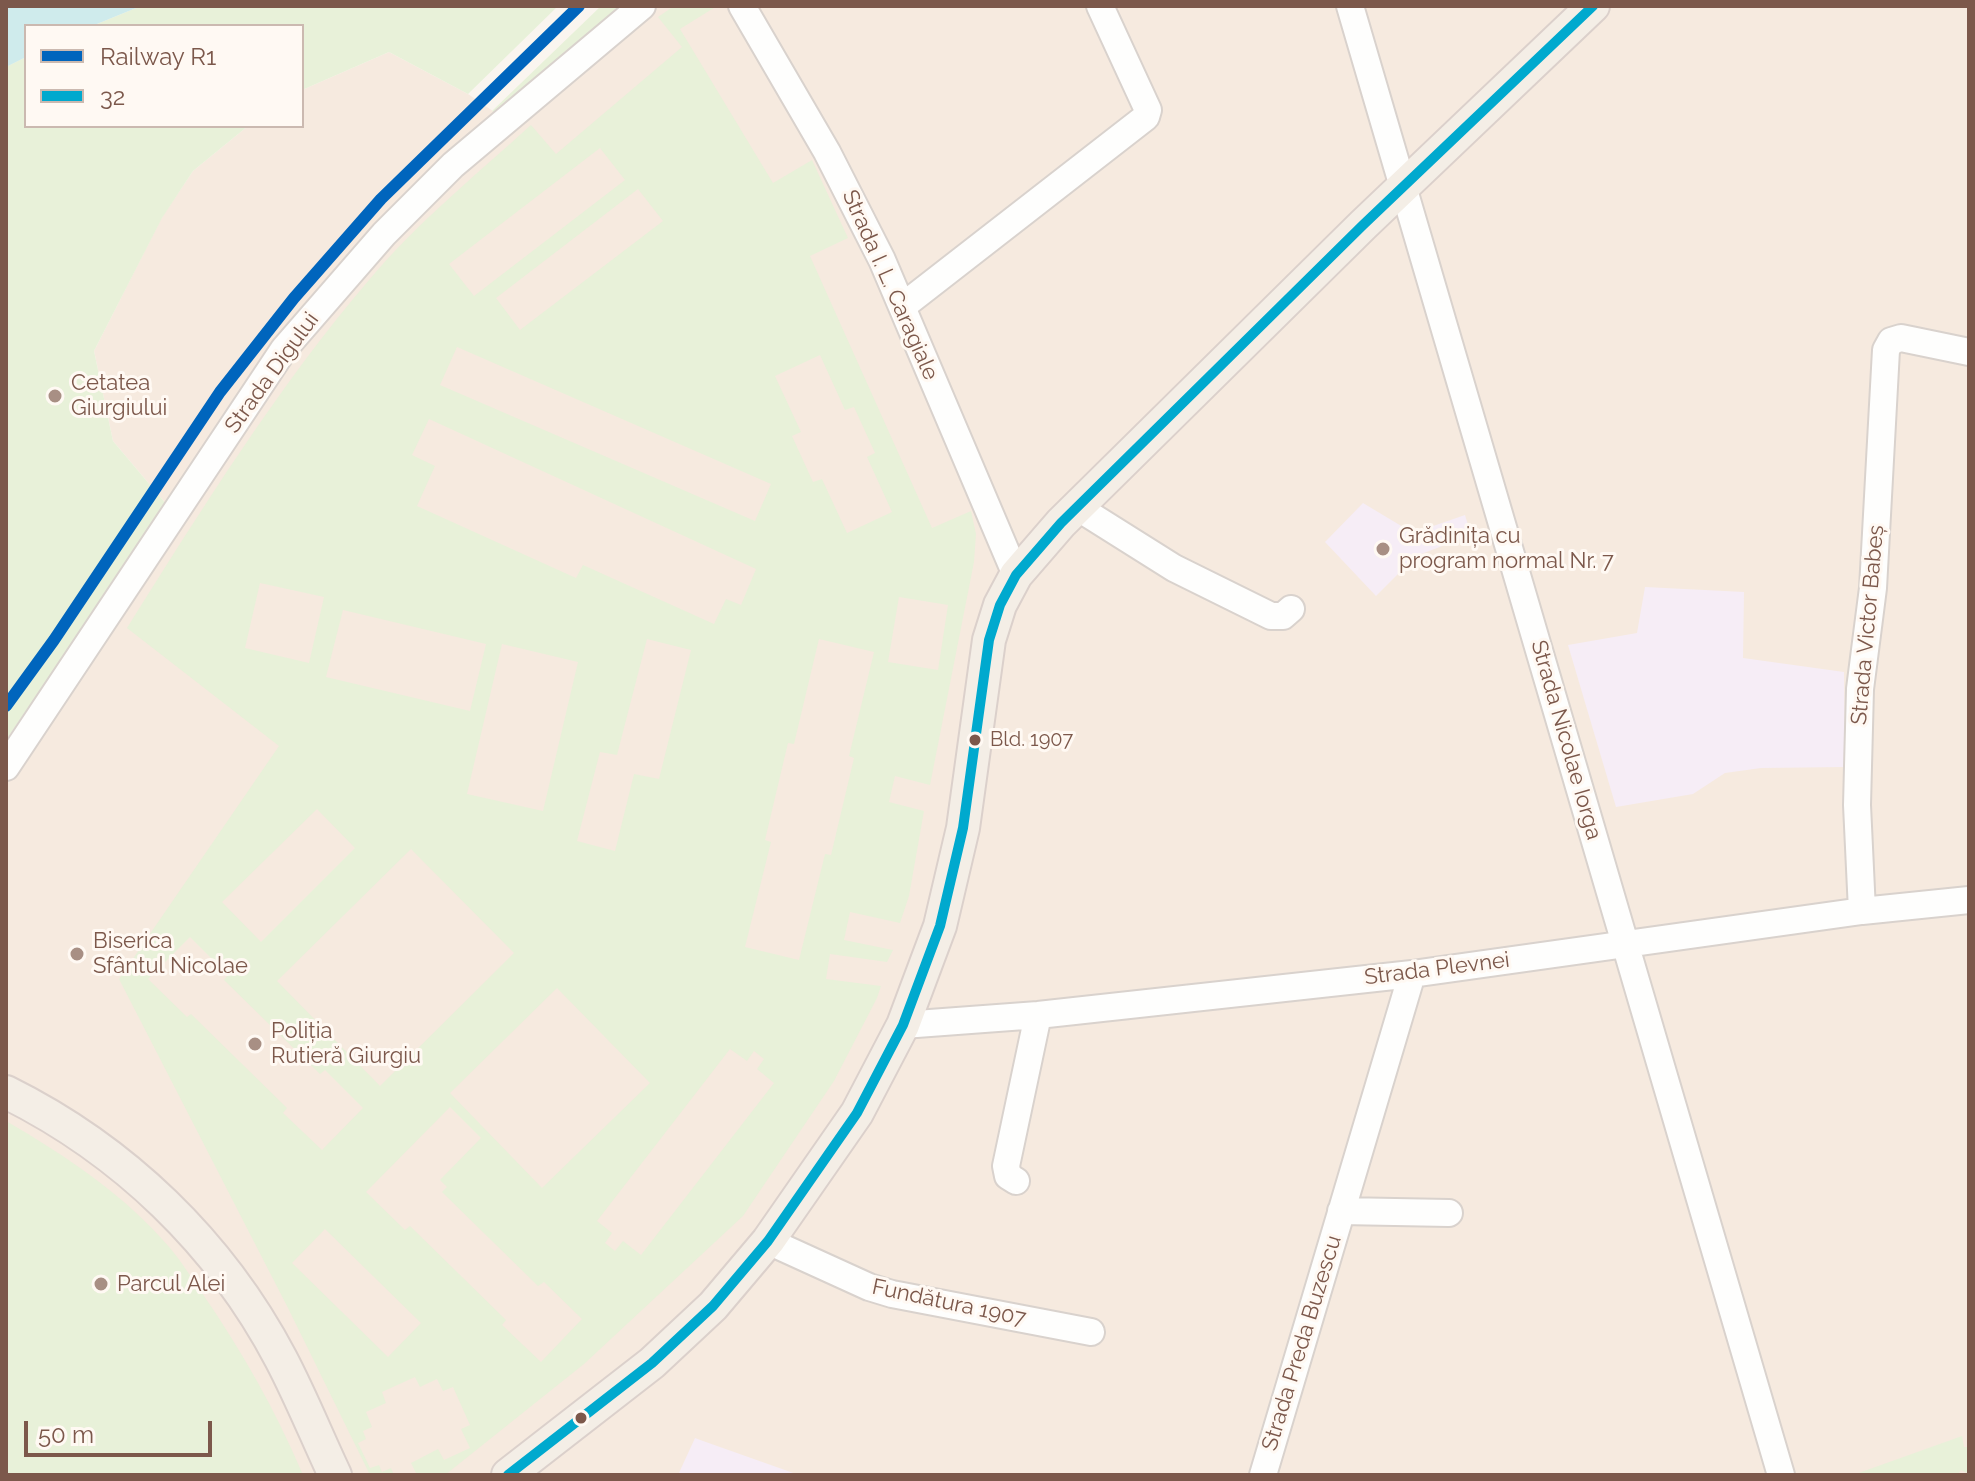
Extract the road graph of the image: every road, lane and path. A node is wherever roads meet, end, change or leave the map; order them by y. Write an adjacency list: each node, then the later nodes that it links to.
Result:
1 (642, 6): 12 (street, Strada Digului)
2 (742, 6): 7 (street, Strada I. L. Caragiale)
3 (1100, 6): 7 (street)
4 (1350, 6): 6 (street, Strada Nicolae Iorga)
5 (1593, 6): 6 (main road)
6 (1404, 186): 9 (main road); 15 (street, Strada Nicolae Iorga)
7 (903, 306): 10 (street, Strada I. L. Caragiale)
8 (1969, 352): 14 (street, Strada Victor Babeș)
9 (1077, 507): 10 (main road); 11 (street)
10 (1016, 575): 18 (main road)
11 (1291, 609)
12 (6, 767)
13 (1969, 900): 14 (street, Strada Plevnei)
14 (1862, 911): 15 (street, Strada Plevnei)
15 (1626, 945): 16 (street, Strada Plevnei); 28 (street, Strada Nicolae Iorga)
16 (1412, 974): 17 (street, Strada Plevnei); 21 (street, Strada Preda Buzescu)
17 (1038, 1015): 18 (street, Strada Plevnei); 20 (street)
18 (903, 1025): 23 (main road)
19 (6, 1092): 25 (main road)
20 (1016, 1181)
21 (1341, 1211): 22 (street, Strada Preda Buzescu); 27 (street, Strada Preda Buzescu)
22 (1449, 1213)
23 (768, 1241): 24 (street, Fundătura 1907); 26 (main road)
24 (1091, 1332)
25 (335, 1475)
26 (508, 1475)
27 (1263, 1475)
28 (1781, 1475)

